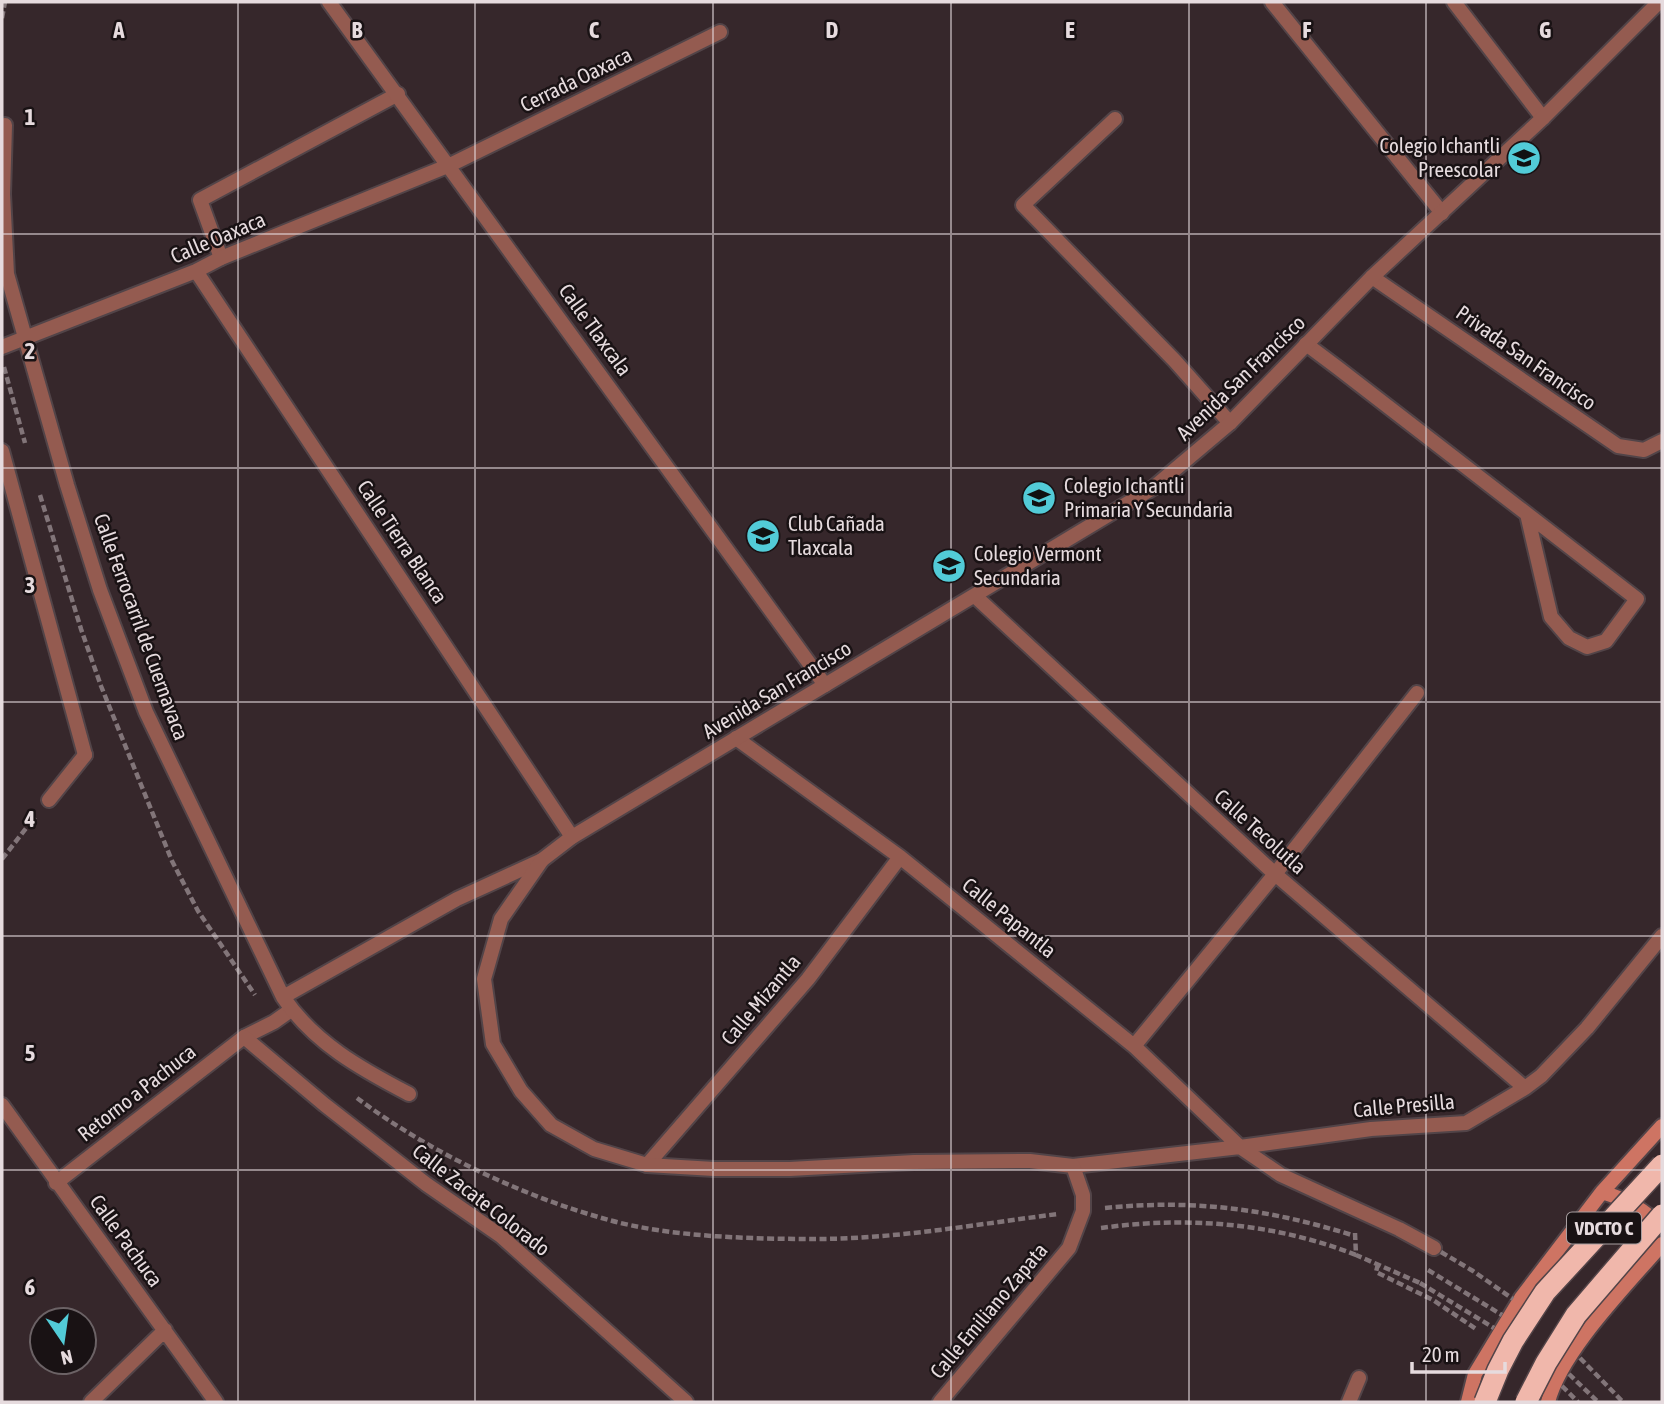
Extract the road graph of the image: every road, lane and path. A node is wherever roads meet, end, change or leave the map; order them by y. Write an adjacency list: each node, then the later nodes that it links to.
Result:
1 (5, 2): 6 (path)
2 (329, 2): 8 (street, Calle Tlaxcala)
3 (1272, 2): 13 (street)
4 (1454, 2): 9 (street)
5 (1659, 2): 9 (street, Avenida San Francisco)
6 (2, 19)
7 (720, 32): 12 (street, Cerrada Oaxaca)
8 (398, 94): 12 (street, Calle Tlaxcala); 14 (street)
9 (1543, 118): 13 (street, Avenida San Francisco)
10 (1115, 119): 21 (street)
11 (5, 125): 17 (street, Calle Ferrocarril de Cuernavaca)
12 (450, 165): 14 (street, Calle Oaxaca); 28 (street, Calle Tlaxcala)
13 (1442, 214): 16 (street, Avenida San Francisco)
14 (222, 258): 15 (street, Calle Oaxaca)
15 (196, 271): 17 (street, Calle Oaxaca); 32 (street, Calle Tierra Blanca)
16 (1372, 277): 18 (street, Avenida San Francisco); 22 (street, Privada San Francisco)
17 (25, 337): 19 (street, Calle Oaxaca); 38 (street, Calle Ferrocarril de Cuernavaca)
18 (1306, 344): 21 (street, Avenida San Francisco); 26 (street)
19 (2, 346)
20 (2, 359): 23 (path)
21 (1230, 423): 27 (street, Avenida San Francisco)
22 (1662, 441)
23 (26, 445)
24 (2, 451): 31 (street)
25 (37, 485): 39 (path)
26 (1527, 514): 26 (street)
27 (976, 597): 28 (street, Avenida San Francisco); 36 (street, Calle Tecolutla)
28 (825, 685): 30 (street, Avenida San Francisco)
29 (1417, 693): 36 (street)
30 (736, 738): 32 (street, Avenida San Francisco); 33 (street, Calle Papantla)
31 (49, 800): 34 (path)
32 (572, 837): 35 (street, Avenida San Francisco)
33 (900, 857): 41 (street, Calle Papantla); 48 (street, Calle Mizantla)
34 (2, 859)
35 (542, 860): 38 (street, Avenida San Francisco); 48 (street, Avenida San Francisco)
36 (1275, 874): 41 (street); 42 (street, Calle Tecolutla)
37 (1662, 936): 42 (street, Calle Presilla)
38 (287, 1003): 39 (street, Avenida San Francisco); 44 (street, Calle Ferrocarril de Cuernavaca)
39 (274, 1022): 40 (street, Retorno a Pachuca)
40 (244, 1037): 51 (street, Retorno a Pachuca); 72 (street, Calle Zacate Colorado)
41 (1134, 1046): 47 (street, Calle Papantla)
42 (1525, 1088): 47 (street, Calle Presilla)
43 (349, 1092): 55 (path)
44 (410, 1094)
45 (2, 1105): 51 (street, Calle Pachuca)
46 (1662, 1126): 52 (main road)
47 (1241, 1147): 50 (street); 61 (street)
48 (647, 1164): 50 (street, Avenida San Francisco)
49 (1662, 1165): 76 (highway, VDCTO C, bridge)
50 (1073, 1166): 57 (street, Calle Emiliano Zapata)
51 (56, 1183): 67 (street, Calle Pachuca)
52 (1602, 1192): 56 (main road); 68 (main road)
53 (1131, 1206): 58 (path)
54 (1662, 1215): 77 (highway, VDCTO C, bridge)
55 (1044, 1216)
56 (1662, 1229)
57 (1075, 1231): 62 (path); 73 (street, Calle Emiliano Zapata)
58 (1355, 1237): 59 (path); 62 (path)
59 (1363, 1240)
60 (1662, 1244): 78 (main road)
61 (1434, 1248)
62 (1356, 1255): 63 (path)
63 (1378, 1264): 66 (path); 68 (path)
64 (1416, 1264): 65 (path)
65 (1429, 1270)
66 (1420, 1283)
67 (166, 1331): 70 (street); 71 (street, Calle Pachuca)
68 (1494, 1342): 75 (main road)
69 (1359, 1378): 74 (street)
70 (91, 1402)
71 (216, 1402)
72 (686, 1402)
73 (940, 1402)
74 (1349, 1402)
75 (1468, 1402)
76 (1485, 1402)
77 (1526, 1402)
78 (1548, 1402)

